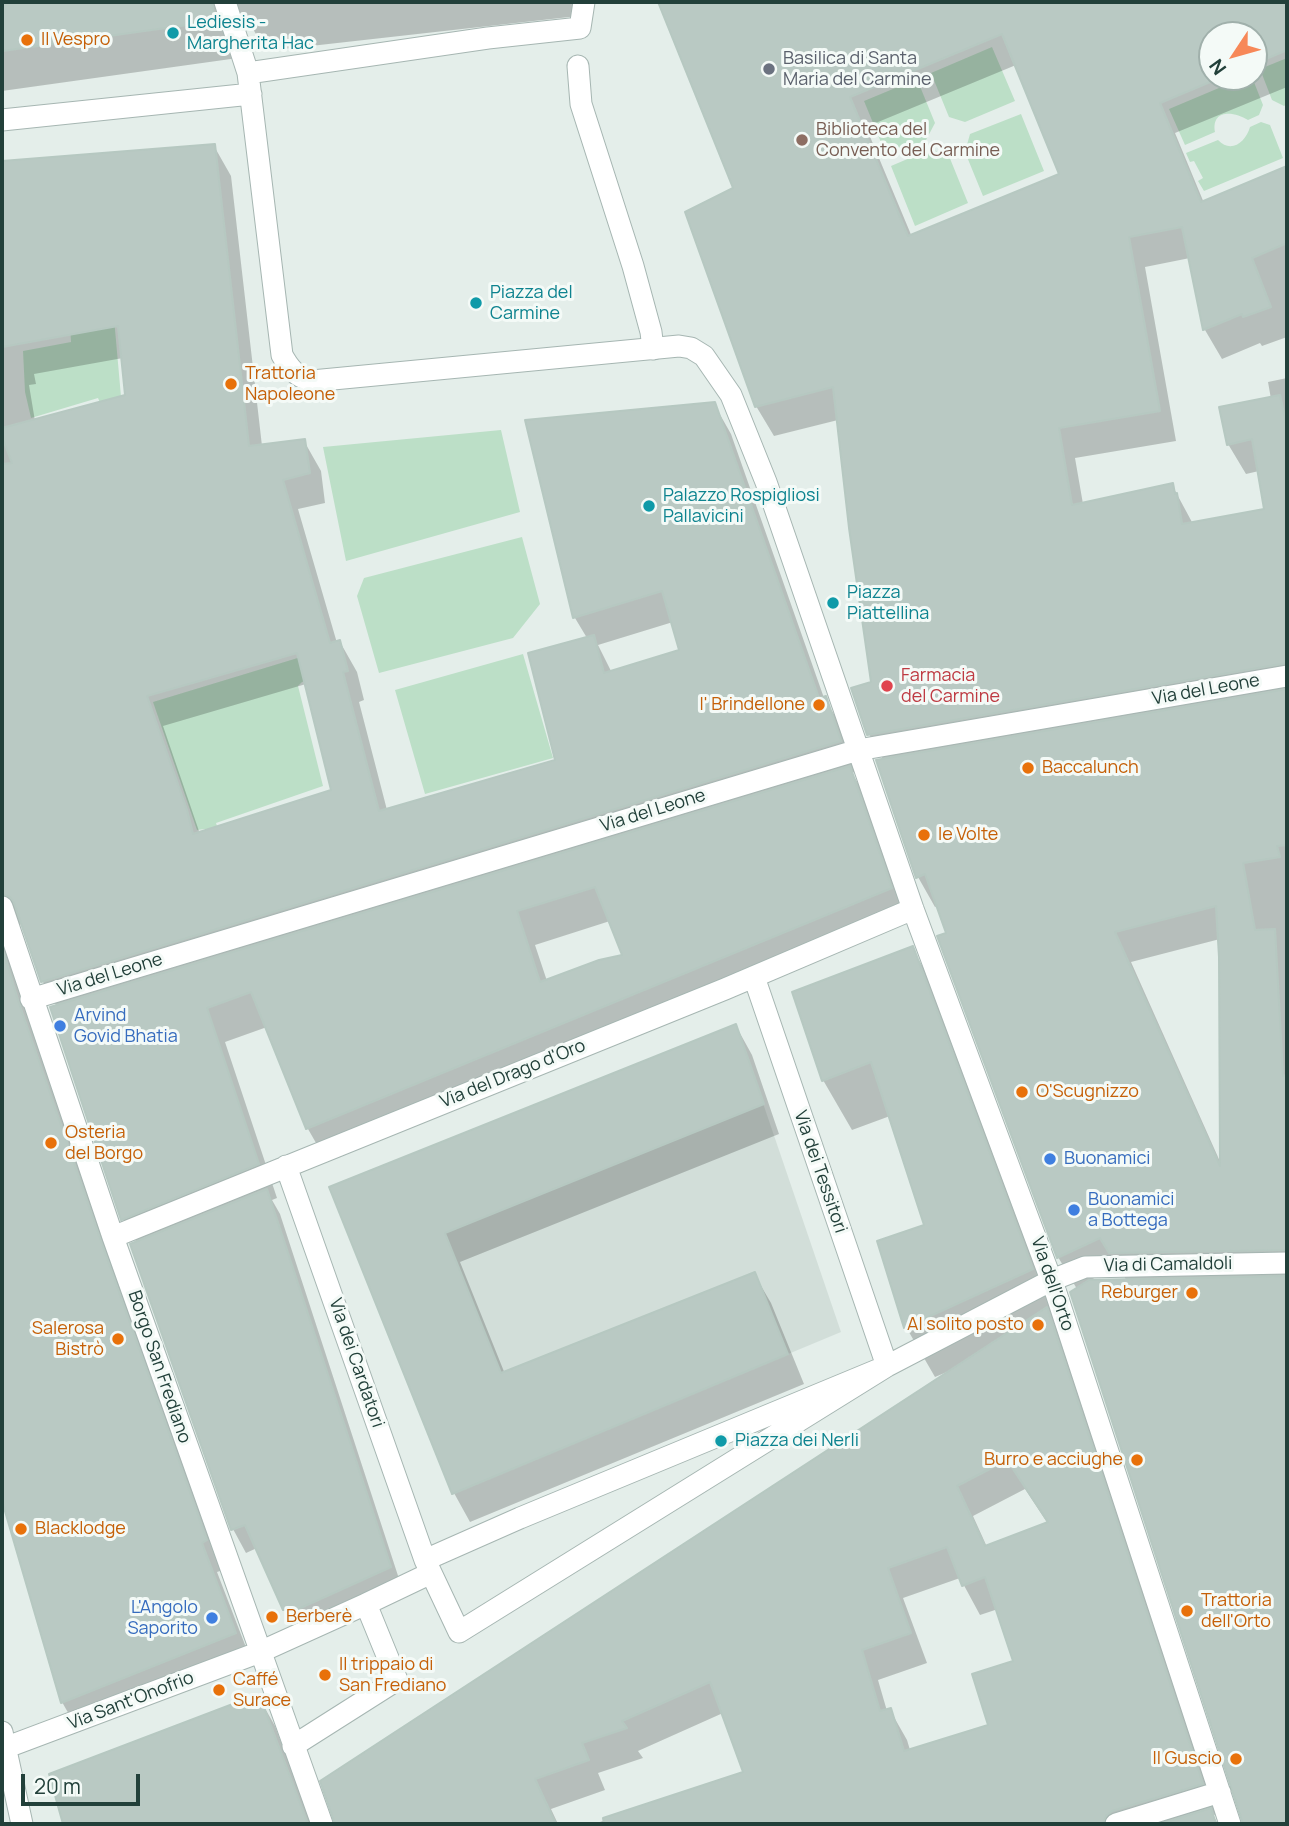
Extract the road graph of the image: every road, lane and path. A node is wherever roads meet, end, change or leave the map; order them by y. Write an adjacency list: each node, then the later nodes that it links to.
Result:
1 (225, 2): 4 (street)
2 (584, 2): 4 (street)
3 (578, 66): 6 (street)
4 (249, 83): 5 (street); 6 (street)
5 (2, 120)
6 (653, 349): 8 (street)
7 (1287, 676): 8 (street, Via del Leone)
8 (858, 750): 10 (street, Via dell'Orto); 12 (street, Via del Leone)
9 (2, 907): 12 (street, Borgo San Frediano)
10 (913, 909): 11 (street, Via del Drago d'Oro); 16 (street, Via dell'Orto)
11 (754, 976): 13 (street, Via del Drago d'Oro); 17 (street, Via dei Tessitori)
12 (31, 999): 14 (street, Borgo San Frediano)
13 (286, 1166): 14 (street, Via del Drago d'Oro); 18 (street, Via dei Cardatori)
14 (113, 1237): 20 (street, Borgo San Frediano)
15 (1287, 1262): 16 (street, Via di Camaldoli)
16 (1052, 1280): 17 (street); 23 (street, Via dell'Orto)
17 (887, 1366): 18 (street); 18 (street)
18 (428, 1567): 19 (street)
19 (366, 1604): 20 (street); 22 (street)
20 (260, 1652): 21 (street, Via Sant'Onofrio); 22 (street, Borgo San Frediano)
21 (3, 1743): 24 (street)
22 (293, 1746): 25 (street, Borgo San Frediano)
23 (1220, 1792): 26 (street); 27 (street, Via dell'Orto)
24 (22, 1824)
25 (322, 1824)
26 (1116, 1824)
27 (1230, 1824)

